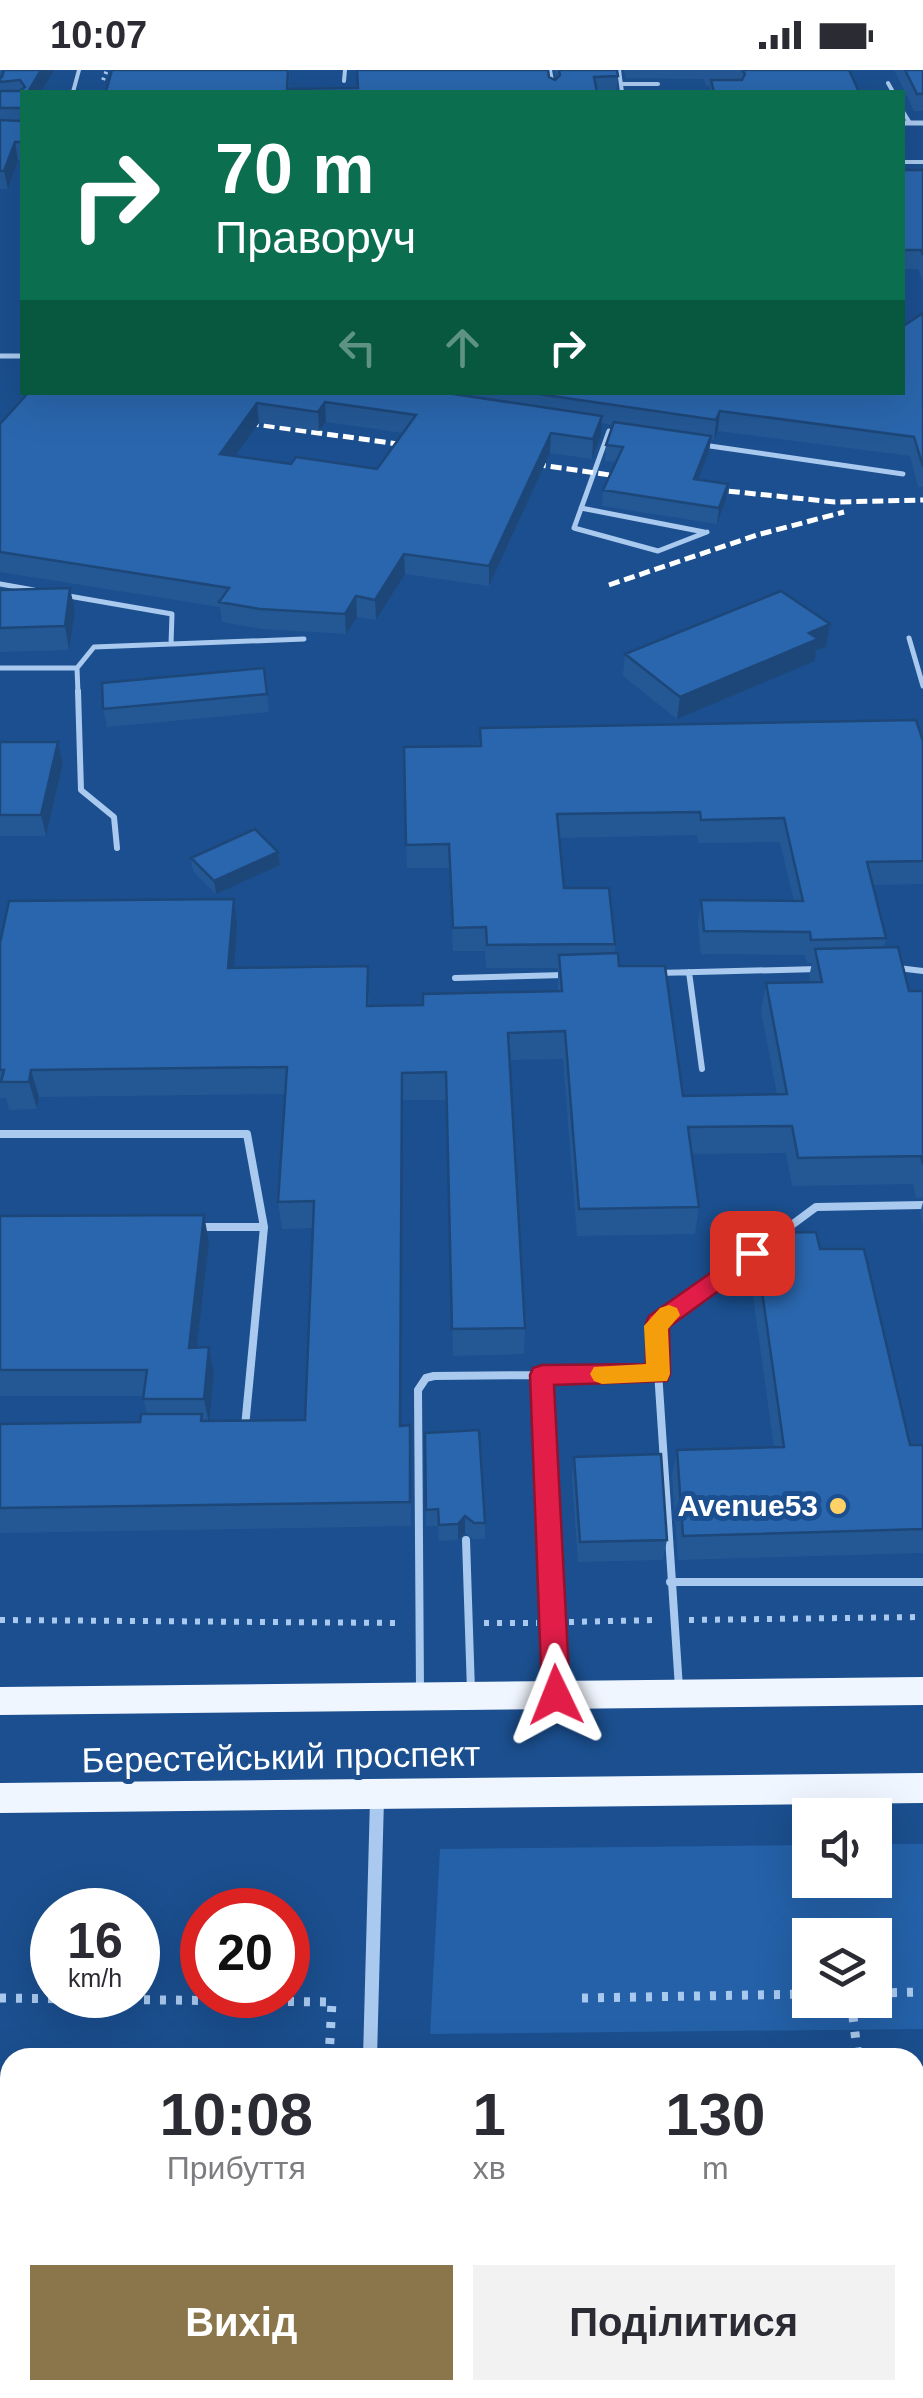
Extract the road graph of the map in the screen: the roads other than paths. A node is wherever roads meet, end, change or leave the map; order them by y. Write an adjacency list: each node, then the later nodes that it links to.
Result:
1 (345, 70): 3 (lane)
2 (619, 70): 5 (lane)
3 (344, 81)
4 (888, 83): 8 (lane)
5 (621, 84): 6 (lane); 7 (lane)
6 (658, 84)
7 (622, 90)
8 (892, 90)
9 (906, 123): 10 (street)
10 (923, 123)
11 (590, 428): 14 (lane)
12 (687, 442): 13 (lane)
13 (903, 474)
14 (581, 508): 14 (lane)
15 (0, 584): 16 (lane)
16 (38, 591)
17 (57, 594): 20 (lane)
18 (908, 638): 23 (lane)
19 (304, 639): 20 (lane)
20 (171, 644): 22 (lane)
21 (0, 668): 22 (lane)
22 (76, 668): 24 (lane)
23 (923, 686)
24 (117, 848)
25 (881, 968): 27 (lane)
26 (823, 969): 28 (lane)
27 (923, 971)
28 (689, 972): 29 (lane); 32 (lane)
29 (650, 973)
30 (572, 975): 31 (lane)
31 (455, 978)
32 (702, 1069)
33 (0, 1134): 36 (lane)
34 (923, 1205): 37 (lane)
35 (189, 1227): 36 (lane)
36 (264, 1228): 39 (lane)
37 (658, 1374): 38 (lane); 41 (lane)
38 (542, 1375): 45 (lane); 46 (lane)
39 (226, 1432)
40 (466, 1540): 47 (lane)
41 (670, 1582): 42 (lane); 44 (lane)
42 (923, 1582)
43 (923, 1691): 44 (main road, Берестейський проспект)
44 (680, 1694): 45 (main road, Берестейський проспект)
45 (556, 1695): 47 (main road, Берестейський проспект)
46 (420, 1696): 47 (main road, Берестейський проспект); 48 (main road, Берестейський проспект)
47 (471, 1696)
48 (0, 1701)
49 (923, 1788): 50 (main road, Берестейський проспект)
50 (377, 1793): 51 (main road, Берестейський проспект); 52 (street)
51 (0, 1798)
52 (370, 2048)

